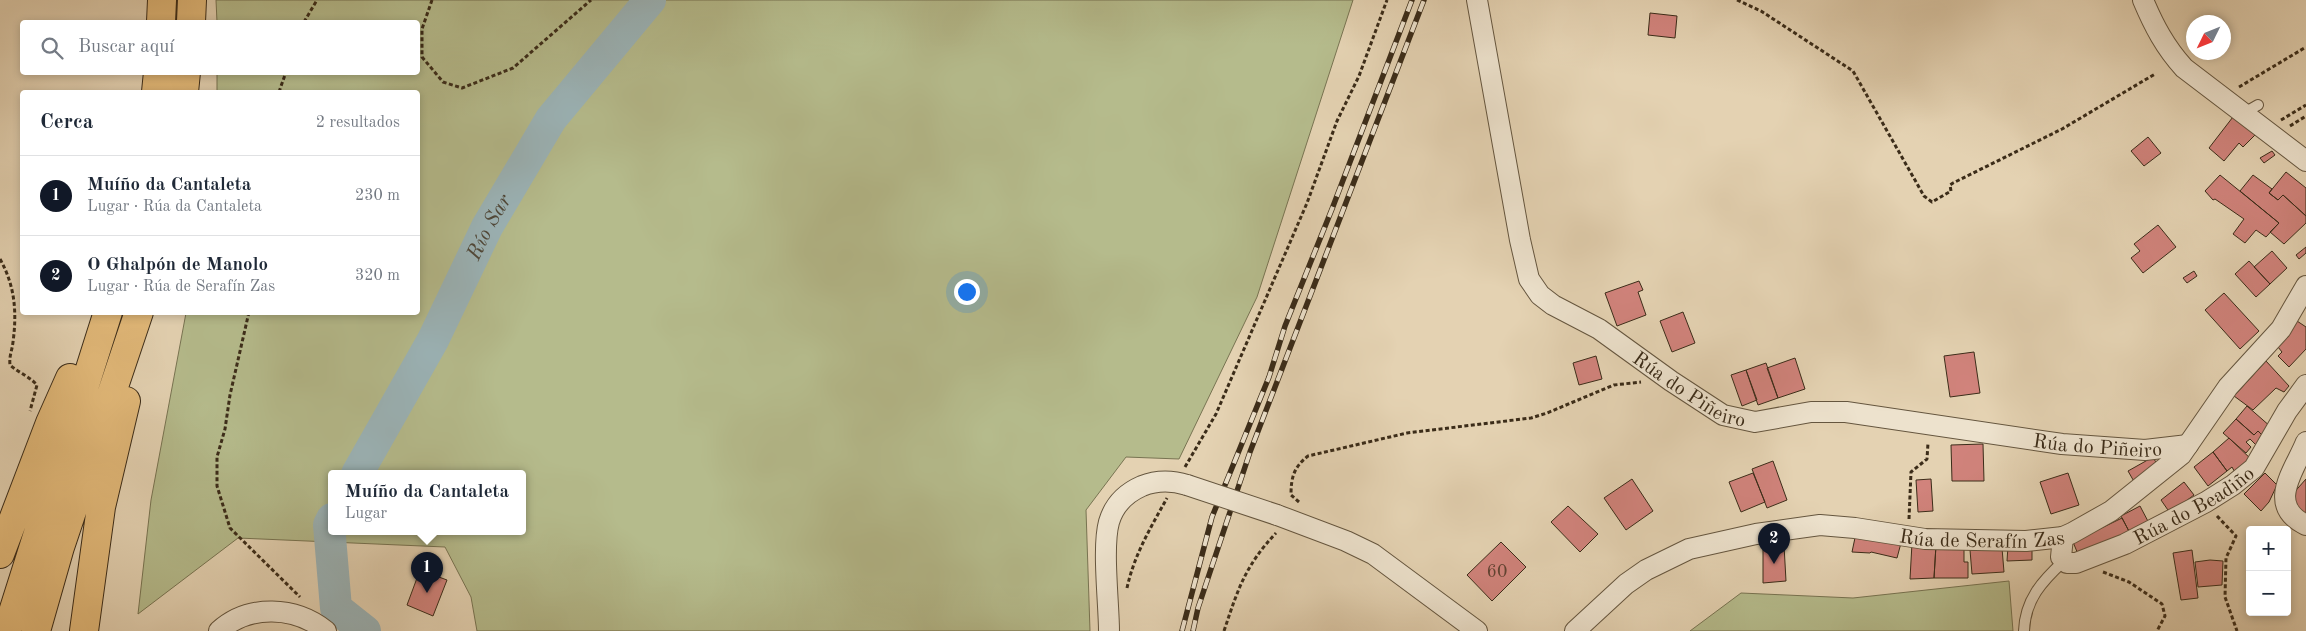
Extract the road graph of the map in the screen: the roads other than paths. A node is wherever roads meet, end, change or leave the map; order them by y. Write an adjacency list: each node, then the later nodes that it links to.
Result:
1 (162, 0): 5 (main road)
2 (192, 0): 6 (main road)
3 (1477, 0): 19 (street, Rúa do Piñeiro)
4 (2143, 0): 11 (street)
5 (161, 20)
6 (191, 20)
7 (158, 75): 9 (main road)
8 (186, 75): 10 (main road)
9 (156, 90)
10 (184, 90)
11 (2306, 160)
12 (2306, 286): 19 (street, Rúa de Serafín Zas)
13 (104, 315): 22 (main road)
14 (105, 315): 24 (main road)
15 (139, 315): 25 (main road)
16 (140, 315): 26 (main road)
17 (2306, 385): 23 (street, Rúa do Beadiño)
18 (2306, 442): 20 (street)
19 (2188, 445): 21 (street, Rúa de Serafín Zas)
20 (2306, 525)
21 (2063, 537): 23 (street); 31 (street, Rúa de Serafín Zas)
22 (0, 554)
23 (2072, 561): 32 (lane)
24 (8, 628)
25 (36, 631)
26 (84, 631)
27 (219, 631): 28 (street)
28 (326, 631)
29 (1109, 631): 30 (street, bridge)
30 (1477, 631)
31 (1575, 631)
32 (2024, 631)

